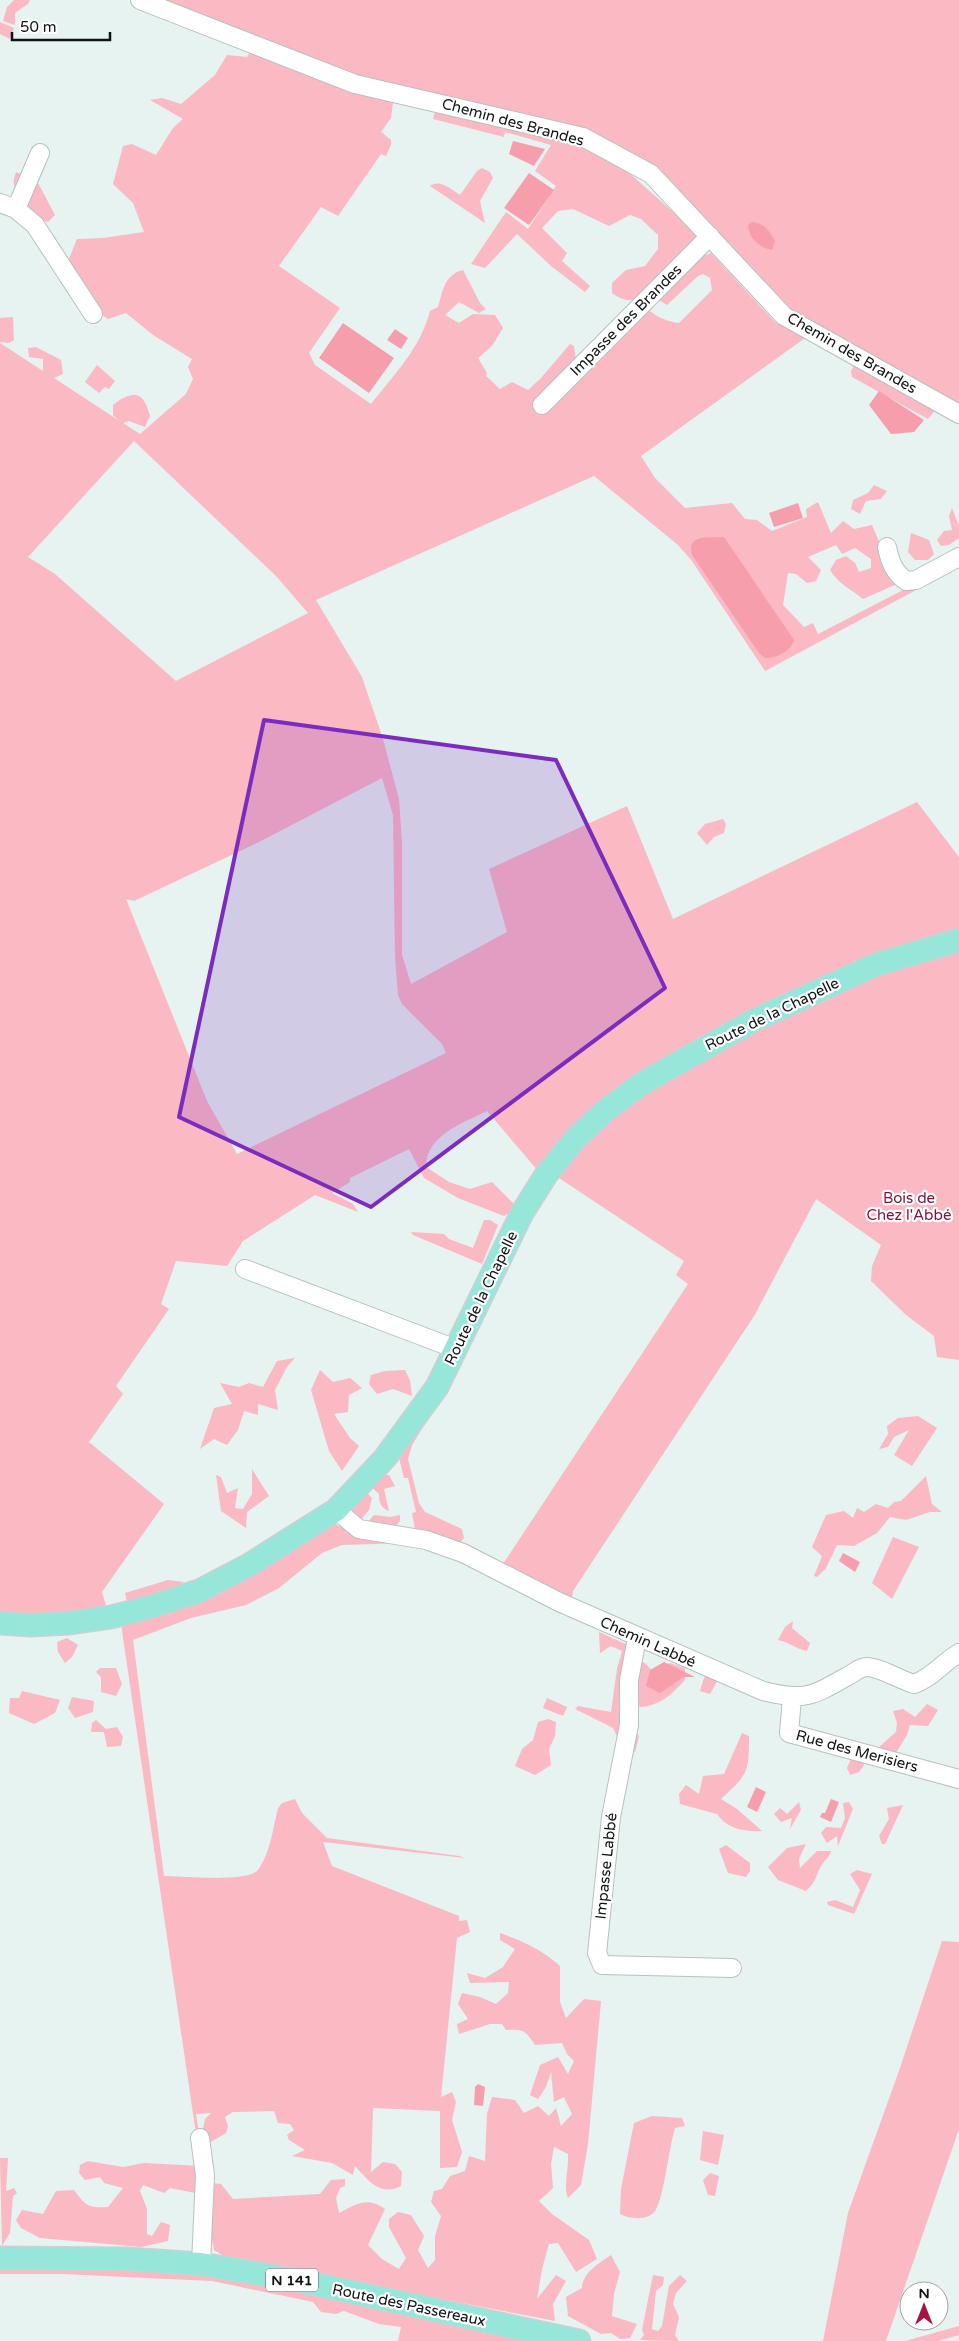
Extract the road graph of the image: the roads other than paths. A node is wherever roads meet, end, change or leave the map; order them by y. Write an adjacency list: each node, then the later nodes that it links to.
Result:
1 (140, 0): 4 (street, Chemin des Brandes)
2 (40, 153): 3 (street)
3 (8, 206): 5 (street)
4 (710, 236): 6 (street, Impasse des Brandes); 7 (street, Chemin des Brandes)
5 (93, 314)
6 (542, 405)
7 (959, 414)
8 (887, 548): 9 (street)
9 (959, 557)
10 (959, 940): 12 (main road, Route de la Chapelle)
11 (245, 1269): 12 (street)
12 (456, 1349): 13 (main road, Route de la Chapelle)
13 (336, 1510): 14 (main road, Route de la Chapelle); 15 (street, Chemin Labbé)
14 (0, 1623)
15 (637, 1638): 17 (street, Chemin Labbé); 19 (street, Impasse Labbé)
16 (959, 1653): 17 (street, Chemin Labbé)
17 (792, 1698): 18 (street, Rue des Merisiers)
18 (959, 1779)
19 (732, 1968)
20 (200, 2138): 22 (street)
21 (0, 2258): 22 (main road, Route des Passereaux / N 141)
22 (202, 2264): 23 (main road, Route des Passereaux / N 141)
23 (579, 2341)

